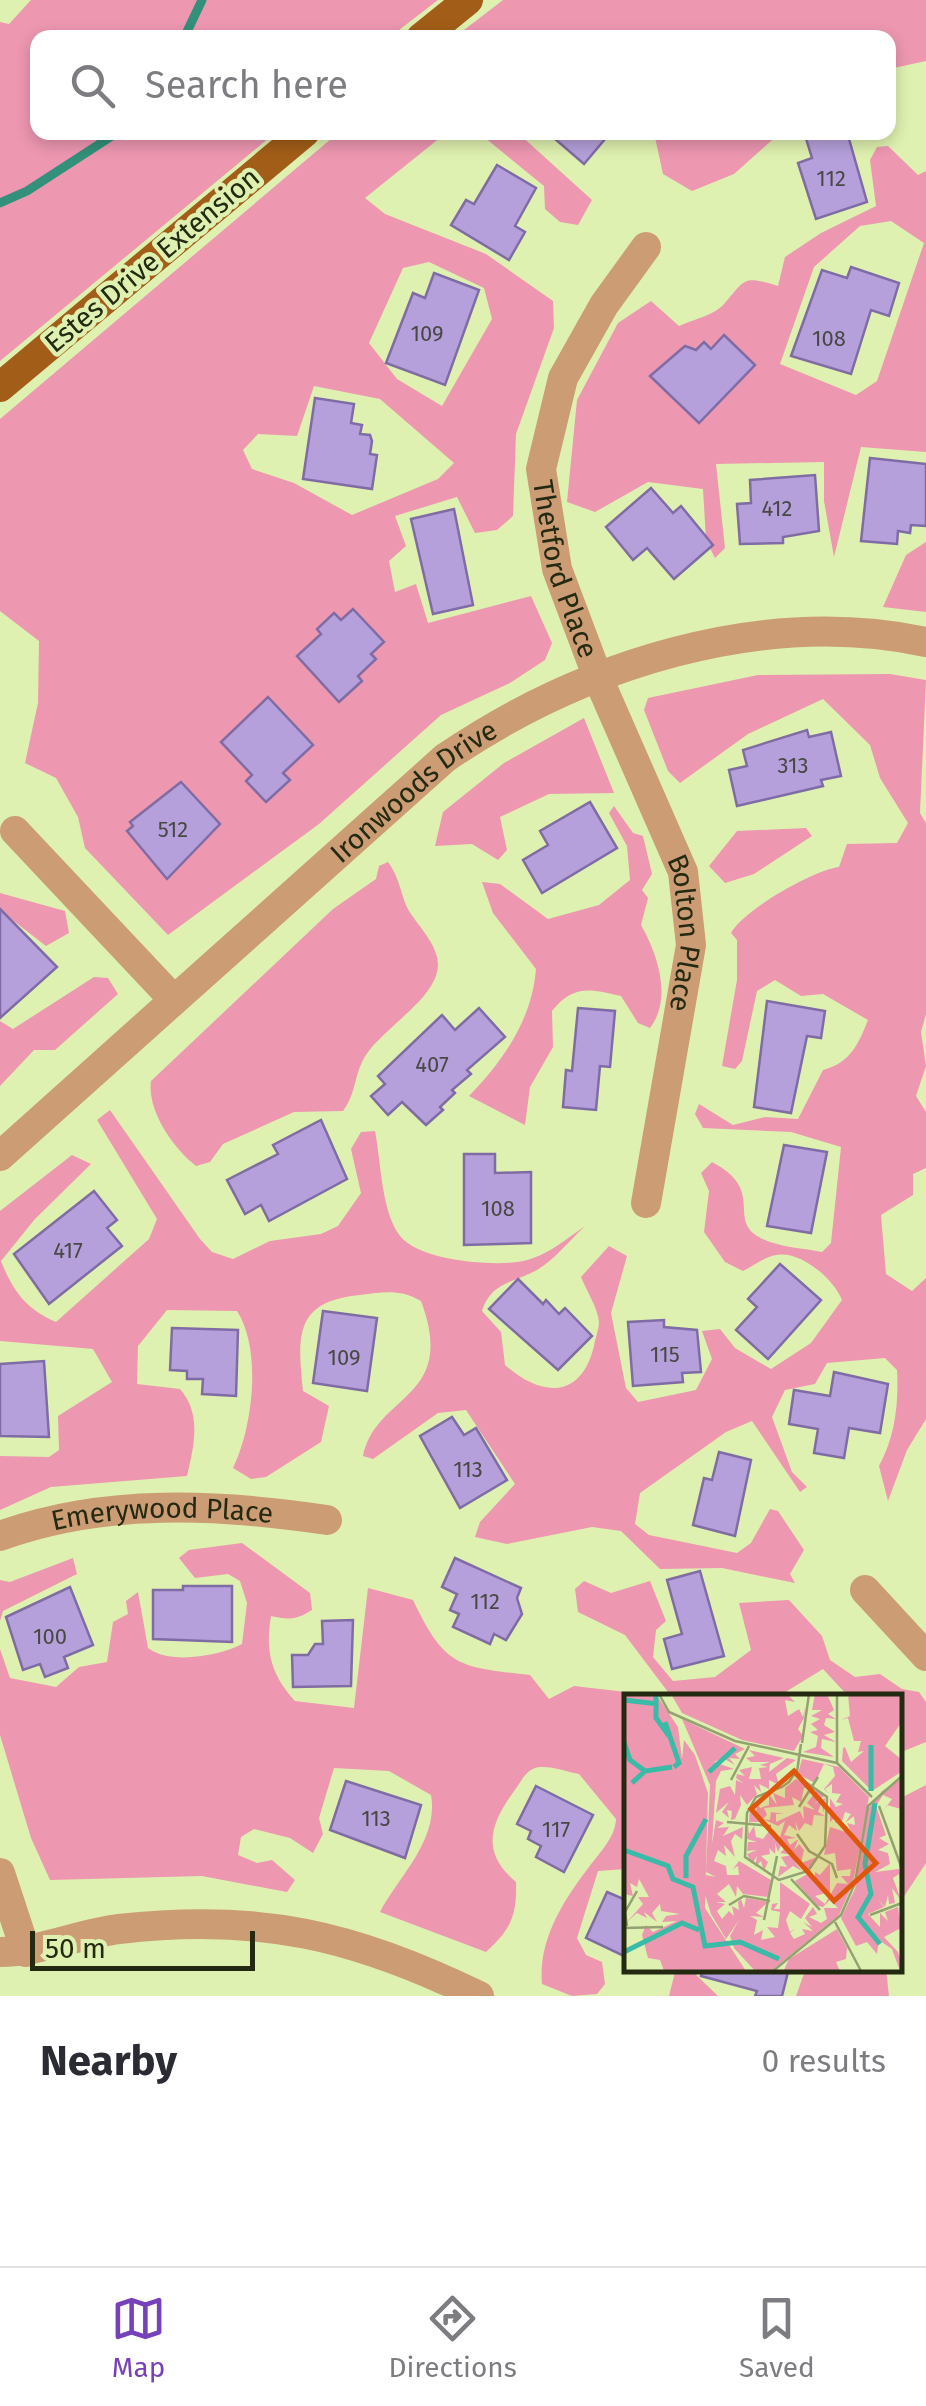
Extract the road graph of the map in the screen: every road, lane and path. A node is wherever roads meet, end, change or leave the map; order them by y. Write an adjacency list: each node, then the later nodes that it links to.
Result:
1 (468, 0): 2 (main road)
2 (432, 30)
3 (295, 140): 5 (main road, Estes Drive Extension)
4 (646, 247): 7 (street, Thetford Place)
5 (0, 387)
6 (926, 642): 7 (street, Ironwoods Drive)
7 (598, 678): 9 (street, Ironwoods Drive); 11 (street, Bolton Place)
8 (16, 830): 9 (street)
9 (174, 1000): 10 (street, Ironwoods Drive)
10 (0, 1156)
11 (646, 1203)
12 (327, 1520): 13 (street, Emerywood Place)
13 (0, 1536)
14 (865, 1590): 15 (street)
15 (926, 1656)
16 (0, 1873): 17 (street)
17 (13, 1952): 18 (street); 19 (street)
18 (0, 1976)
19 (479, 1996)

